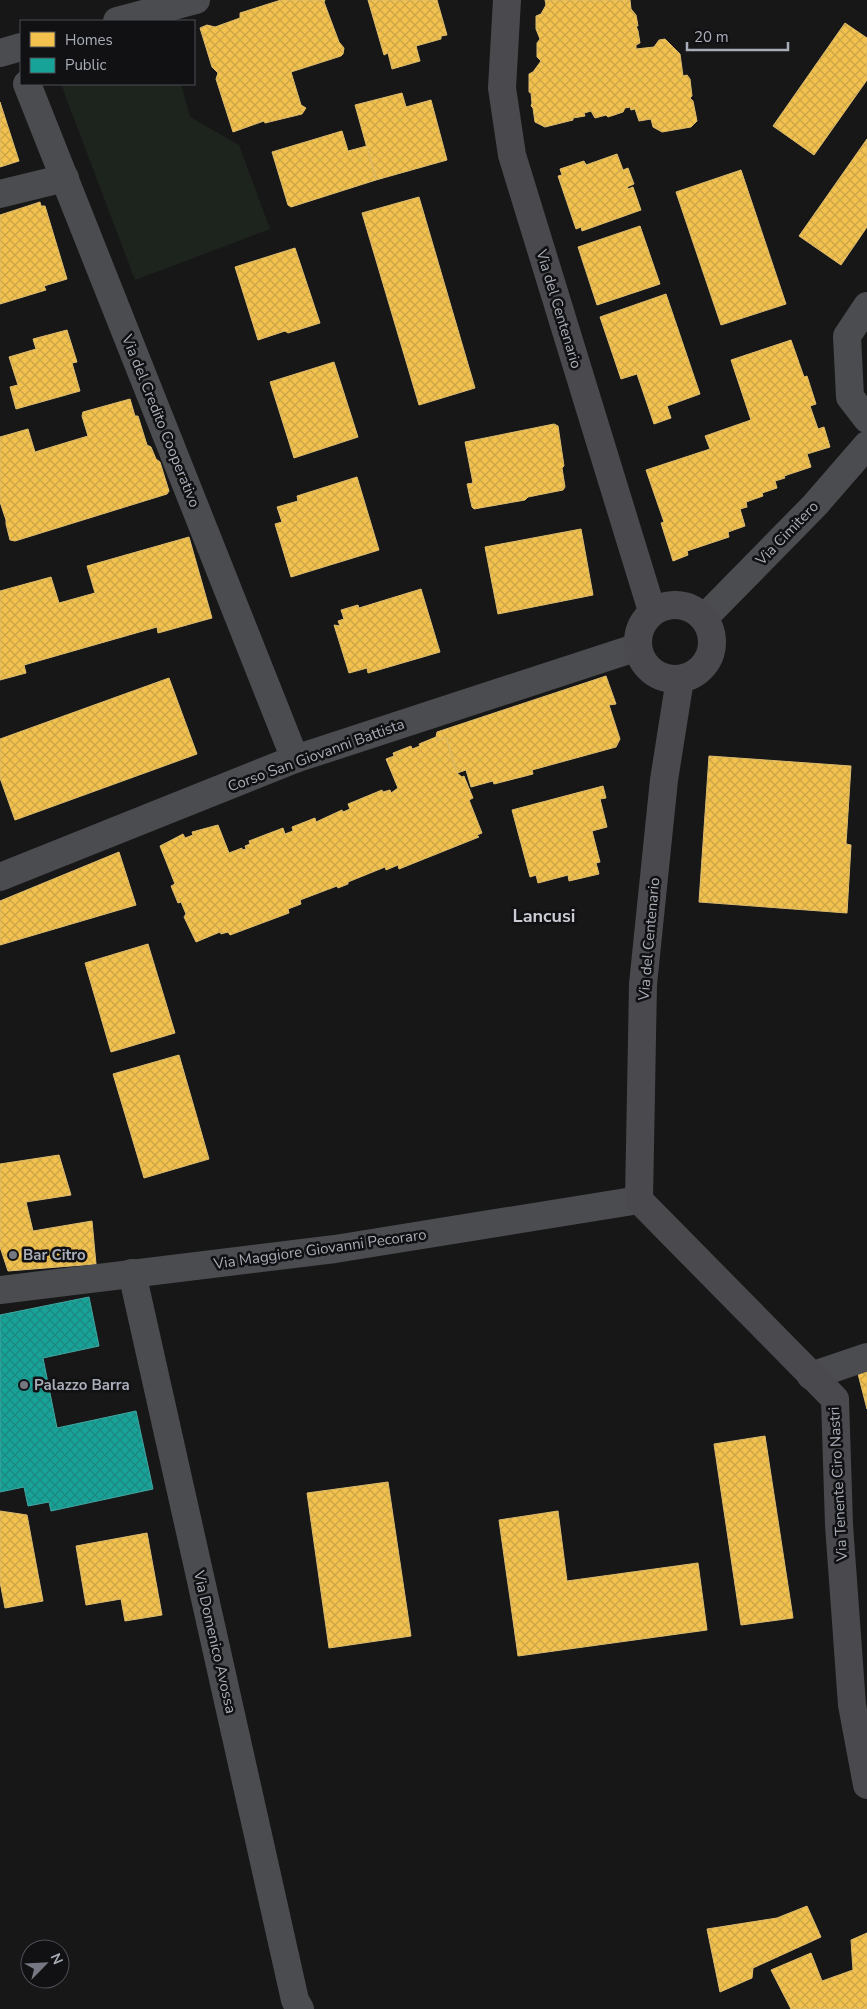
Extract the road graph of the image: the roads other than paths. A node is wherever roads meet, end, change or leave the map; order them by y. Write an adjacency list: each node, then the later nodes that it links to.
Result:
1 (196, 0): 3 (street)
2 (507, 0): 12 (street, Via del Centenario)
3 (120, 20)
4 (27, 85): 5 (street, Via del Credito Cooperativo)
5 (65, 178): 6 (street); 16 (street, Via del Credito Cooperativo)
6 (0, 194)
7 (867, 306): 8 (street)
8 (867, 419)
9 (867, 445): 11 (street, Via Cimitero)
10 (867, 472): 11 (street)
11 (839, 477): 13 (street, Via Cimitero)
12 (652, 612): 13 (street); 14 (street)
13 (704, 618): 15 (street)
14 (638, 647): 15 (street); 16 (street, Corso San Giovanni Battista)
15 (680, 679): 18 (street, Via del Centenario)
16 (296, 759): 17 (street, Corso San Giovanni Battista)
17 (0, 877)
18 (639, 1200): 19 (street, Via Maggiore Giovanni Pecoraro); 22 (street, Via Tenente Ciro Nastri)
19 (132, 1273): 20 (street, Via Maggiore Giovanni Pecoraro); 24 (street, Via Domenico Avossa)
20 (2, 1284)
21 (867, 1357): 22 (street)
22 (811, 1376): 23 (street, Via Tenente Ciro Nastri)
23 (867, 1786)
24 (300, 2009)

